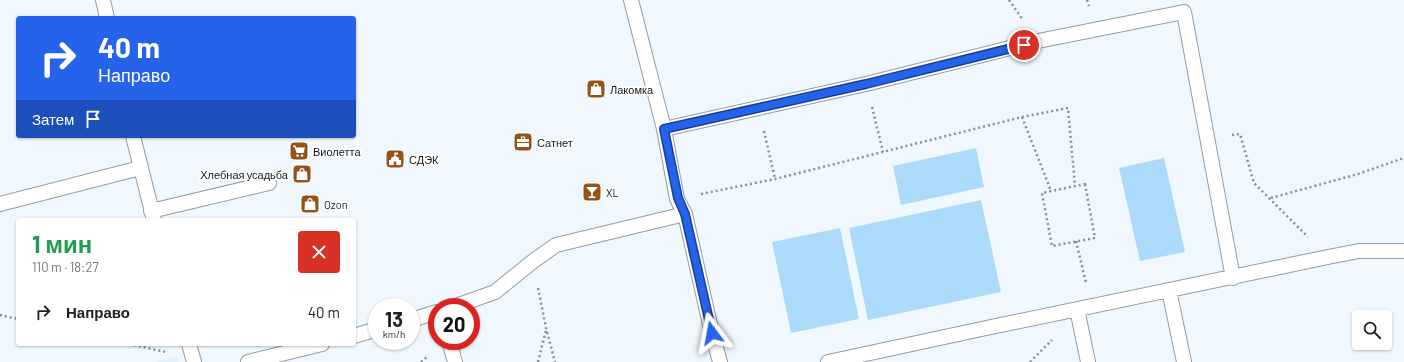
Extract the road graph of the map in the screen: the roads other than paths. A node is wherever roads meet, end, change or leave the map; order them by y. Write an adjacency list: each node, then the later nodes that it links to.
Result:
1 (103, 0): 3 (lane)
2 (630, 0): 4 (lane)
3 (107, 16)
4 (664, 129): 9 (lane); 12 (lane)
5 (133, 138): 6 (lane)
6 (140, 168): 8 (lane); 10 (lane)
7 (269, 183): 10 (lane)
8 (0, 204)
9 (685, 214): 14 (lane); 24 (lane)
10 (152, 215)
11 (1404, 251): 12 (lane)
12 (1233, 278): 13 (lane)
13 (1169, 290): 15 (lane); 27 (lane)
14 (478, 298)
15 (1077, 309): 25 (lane); 26 (lane)
16 (368, 332): 17 (lane)
17 (356, 335)
18 (190, 346): 21 (lane)
19 (314, 346): 22 (lane)
20 (452, 350): 23 (lane)
21 (194, 362)
22 (248, 362)
23 (455, 362)
24 (720, 362)
25 (828, 362)
26 (1088, 362)
27 (1184, 362)

